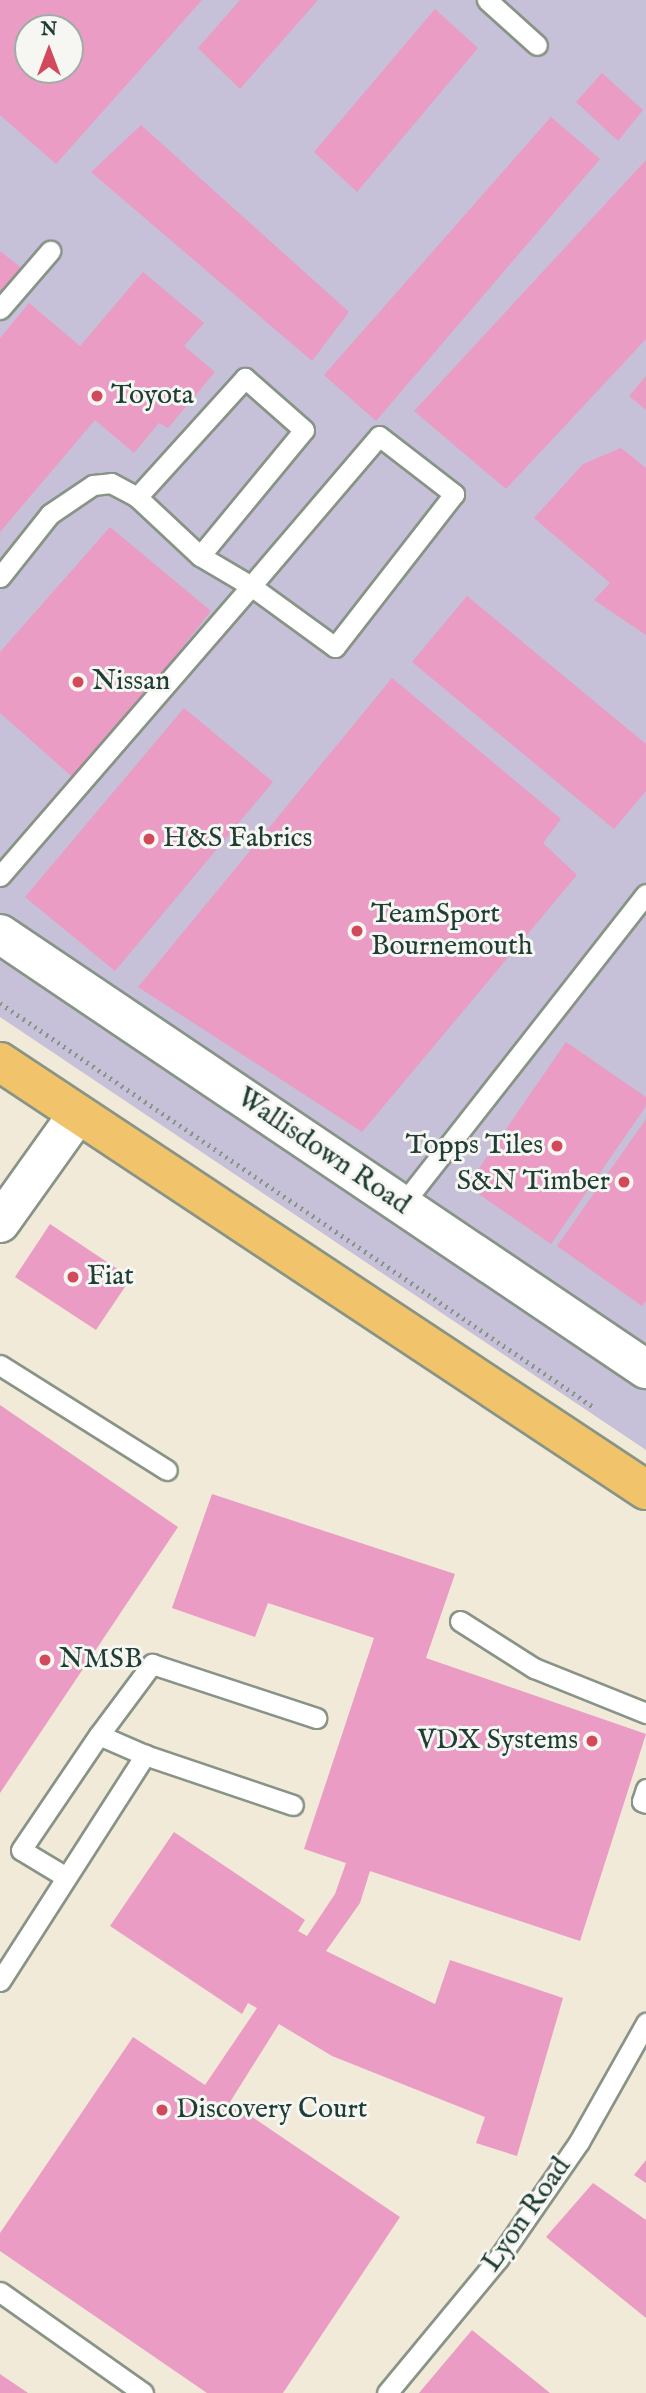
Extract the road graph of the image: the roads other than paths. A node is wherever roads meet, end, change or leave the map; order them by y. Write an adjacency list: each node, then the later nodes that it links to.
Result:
1 (487, 0): 2 (lane)
2 (537, 45)
3 (50, 251): 4 (lane)
4 (0, 310)
5 (137, 497): 6 (lane); 6 (lane); 7 (lane)
6 (200, 556): 8 (lane)
7 (0, 577)
8 (251, 586): 8 (lane); 9 (lane)
9 (0, 876)
10 (646, 894): 14 (lane)
11 (0, 934): 14 (street, Wallisdown Road)
12 (0, 1062): 13 (main road)
13 (77, 1115): 15 (street); 19 (main road)
14 (402, 1205): 17 (street, Wallisdown Road)
15 (0, 1223)
16 (0, 1365): 18 (lane)
17 (646, 1369)
18 (167, 1471)
19 (646, 1490)
20 (460, 1621): 21 (lane)
21 (646, 1713)
22 (316, 1718): 23 (lane)
23 (99, 1735): 24 (lane); 28 (lane)
24 (145, 1755): 27 (lane); 28 (lane)
25 (646, 1789): 26 (lane)
26 (646, 1802)
27 (293, 1805)
28 (66, 1877): 29 (lane)
29 (0, 1981)
30 (646, 2023): 33 (lane, Lyon Road)
31 (0, 2292): 32 (lane)
32 (143, 2393)
33 (387, 2393)

